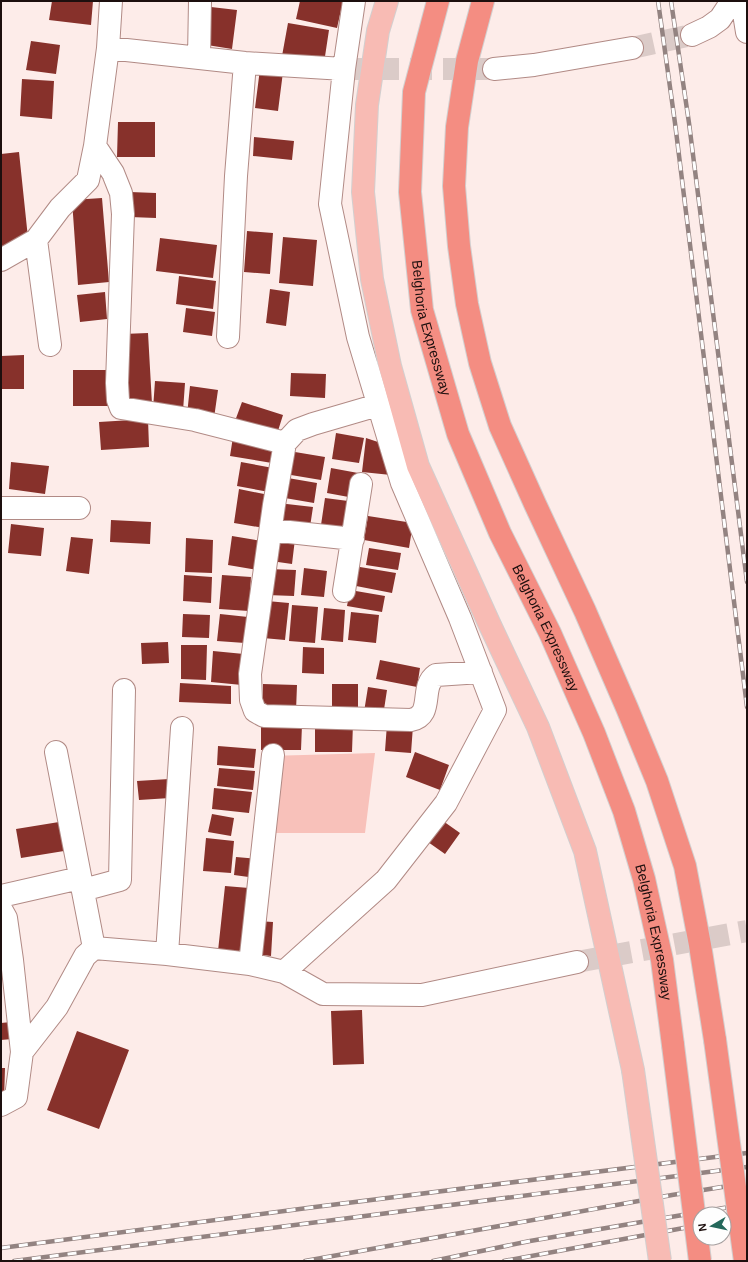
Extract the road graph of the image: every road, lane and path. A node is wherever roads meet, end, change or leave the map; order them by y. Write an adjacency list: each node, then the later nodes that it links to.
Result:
1 (111, 1): 11 (street)
2 (200, 1): 13 (street)
3 (354, 1): 15 (street)
4 (387, 1): 47 (main road, bridge)
5 (438, 1): 48 (highway, Belghoria Expressway, bridge)
6 (483, 1): 50 (highway, bridge)
7 (732, 1): 10 (street)
8 (742, 1): 9 (street)
9 (747, 32)
10 (692, 36)
11 (108, 48): 13 (street); 17 (street)
12 (632, 48): 16 (street)
13 (199, 57): 14 (street)
14 (245, 63): 15 (street); 20 (street)
15 (344, 70): 22 (street)
16 (494, 70)
17 (95, 146): 18 (street); 23 (street)
18 (36, 240): 19 (street); 21 (street)
19 (1, 260)
20 (228, 337)
21 (50, 345)
22 (378, 405): 23 (street); 30 (street)
23 (285, 443): 27 (street)
24 (361, 484): 28 (street)
25 (1, 508): 26 (street)
26 (79, 508)
27 (271, 530): 28 (street); 30 (street)
28 (353, 539): 29 (street)
29 (344, 592)
30 (481, 672): 43 (street)
31 (124, 690): 35 (street)
32 (182, 728): 39 (street)
33 (56, 752): 35 (street)
34 (273, 755): 42 (street)
35 (82, 884): 36 (street); 38 (street)
36 (1, 896)
37 (1, 909): 40 (street)
38 (94, 948): 39 (street); 44 (street)
39 (167, 954): 42 (street)
40 (7, 960): 44 (street)
41 (577, 962): 43 (street)
42 (250, 964): 43 (street)
43 (284, 972)
44 (22, 1052): 45 (street)
45 (1, 1105)
46 (747, 1259): 49 (street)
47 (660, 1261)
48 (700, 1261)
49 (734, 1261)
50 (745, 1261)

